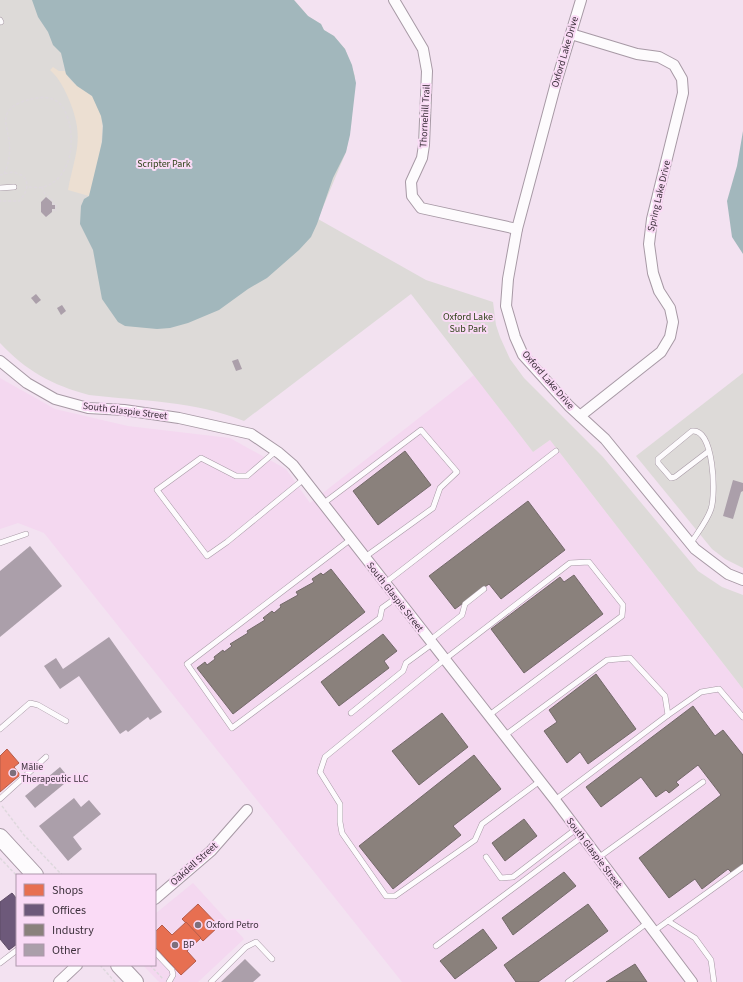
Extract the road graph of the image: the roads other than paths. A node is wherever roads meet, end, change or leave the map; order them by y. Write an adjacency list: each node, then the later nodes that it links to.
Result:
1 (394, 0): 6 (street, Thornehill Trail)
2 (580, 0): 3 (street, Oxford Lake Drive)
3 (571, 34): 6 (street, Oxford Lake Drive); 8 (street, Spring Lake Drive)
4 (14, 187): 5 (lane)
5 (0, 188)
6 (517, 229): 8 (street, Oxford Lake Drive)
7 (0, 361): 9 (street, South Glaspie Street)
8 (580, 416): 17 (street, Oxford Lake Drive)
9 (276, 451): 12 (street, South Glaspie Street); 12 (lane)
10 (556, 451): 20 (lane)
11 (709, 451): 11 (lane); 17 (lane)
12 (304, 479): 13 (street, South Glaspie Street)
13 (324, 503): 15 (street, South Glaspie Street); 18 (lane)
14 (26, 534): 16 (lane)
15 (351, 539): 18 (street, South Glaspie Street); 22 (lane)
16 (0, 542)
17 (691, 544): 19 (street, Oxford Lake Drive)
18 (365, 557): 20 (street, South Glaspie Street)
19 (743, 580)
20 (385, 583): 22 (street, South Glaspie Street)
21 (484, 589): 23 (lane)
22 (396, 598): 23 (street, South Glaspie Street)
23 (431, 643): 24 (street, South Glaspie Street); 25 (lane)
24 (444, 660): 27 (street, South Glaspie Street); 27 (lane); 33 (lane)
25 (351, 713)
26 (668, 715): 28 (lane); 31 (lane); 36 (lane)
27 (488, 716): 31 (street, South Glaspie Street)
28 (743, 717)
29 (66, 721): 30 (lane)
30 (0, 728)
31 (504, 736): 33 (street, South Glaspie Street)
32 (46, 757): 35 (lane)
33 (540, 781): 36 (street, South Glaspie Street)
34 (703, 782): 41 (lane)
35 (0, 799)
36 (555, 800): 38 (street, South Glaspie Street)
37 (247, 810): 44 (street, Oakdell Street)
38 (579, 833): 40 (lane); 41 (street, South Glaspie Street); 48 (lane)
39 (0, 837): 43 (main road)
40 (486, 857)
41 (598, 858): 46 (street, South Glaspie Street)
42 (743, 868): 45 (lane)
43 (35, 874)
44 (156, 898)
45 (668, 921): 47 (lane); 61 (lane)
46 (647, 923): 47 (street, South Glaspie Street); 59 (lane)
47 (654, 931): 60 (street, South Glaspie Street)
48 (436, 946)
49 (16, 951): 52 (lane)
50 (156, 953): 57 (lane)
51 (272, 959): 58 (lane)
52 (0, 963)
53 (75, 966): 55 (street)
54 (121, 966): 56 (main road)
55 (59, 982)
56 (135, 982)
57 (169, 982)
58 (211, 982)
59 (568, 982)
60 (692, 982)
61 (714, 982)

